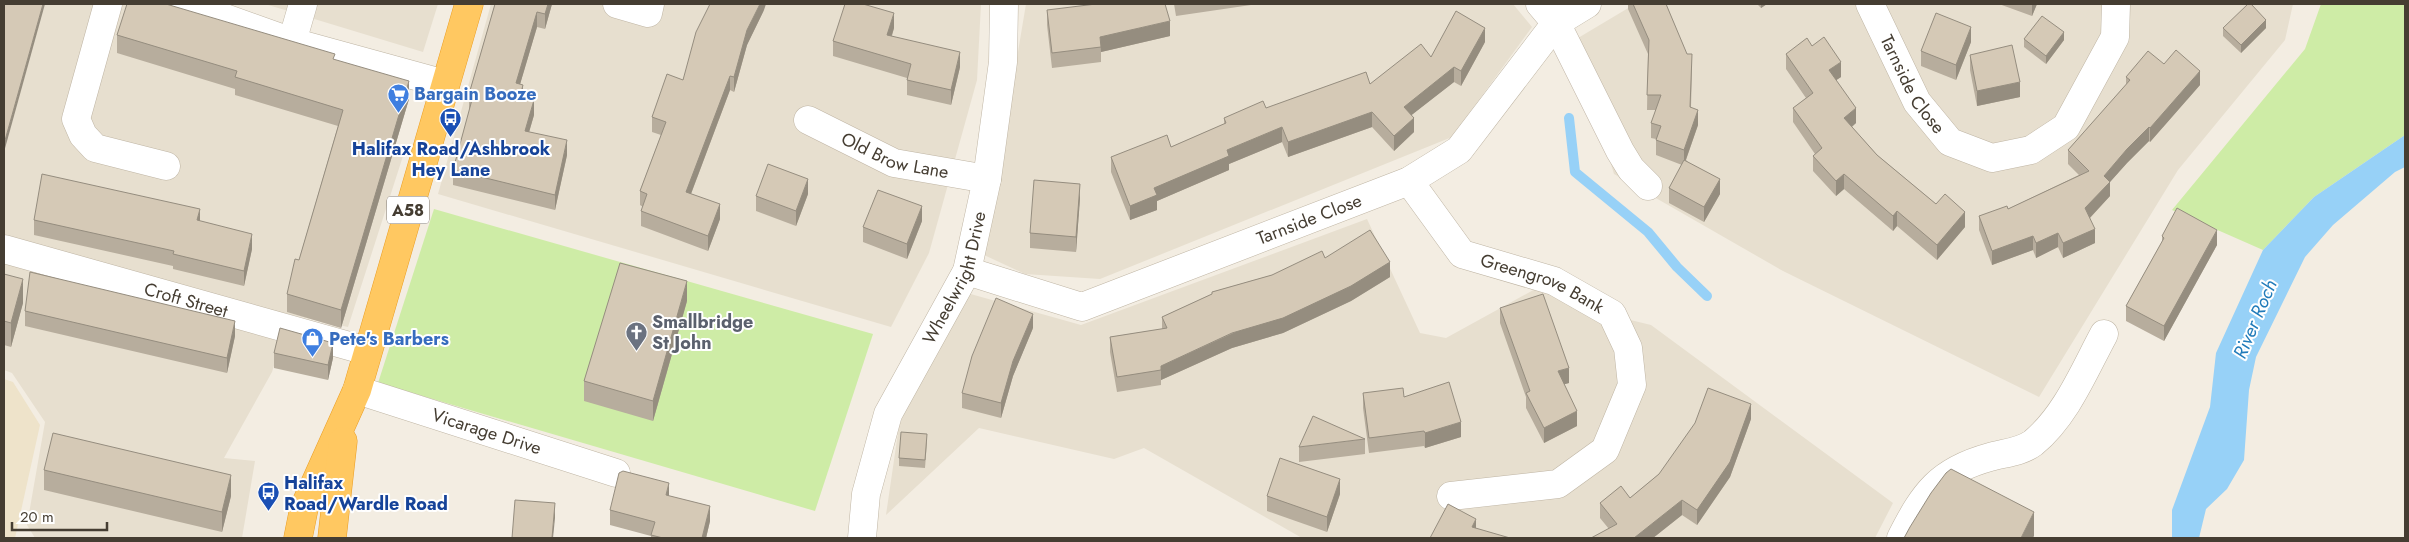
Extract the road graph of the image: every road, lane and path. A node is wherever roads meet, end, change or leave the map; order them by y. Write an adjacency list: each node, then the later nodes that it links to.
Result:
1 (108, 4): 15 (street)
2 (186, 4): 12 (street)
3 (303, 4): 12 (street)
4 (469, 4): 13 (highway, A58)
5 (617, 4): 6 (street)
6 (650, 4)
7 (1004, 4): 16 (street, Wheelwright Drive)
8 (1587, 4): 11 (street, Tarnside Close)
9 (1870, 4): 10 (street, Tarnside Close)
10 (2116, 4)
11 (1548, 13): 17 (street, Tarnside Close); 18 (street)
12 (292, 42): 13 (street)
13 (445, 84): 22 (highway, A58)
14 (808, 120): 16 (street, Old Brow Lane)
15 (166, 166)
16 (987, 178): 20 (street, Wheelwright Drive)
17 (1409, 182): 20 (street, Tarnside Close); 26 (street, Greengrove Bank)
18 (1648, 186)
19 (4, 249): 22 (street, Croft Street)
20 (967, 271): 29 (street, Wheelwright Drive)
21 (2104, 334): 30 (street)
22 (367, 351): 23 (highway, A58)
23 (357, 390): 24 (highway, A58); 25 (street, Vicarage Drive)
24 (346, 417): 27 (highway, A58); 28 (highway, A58)
25 (616, 473)
26 (1451, 496)
27 (298, 538)
28 (332, 538)
29 (862, 538)
30 (1901, 538)

